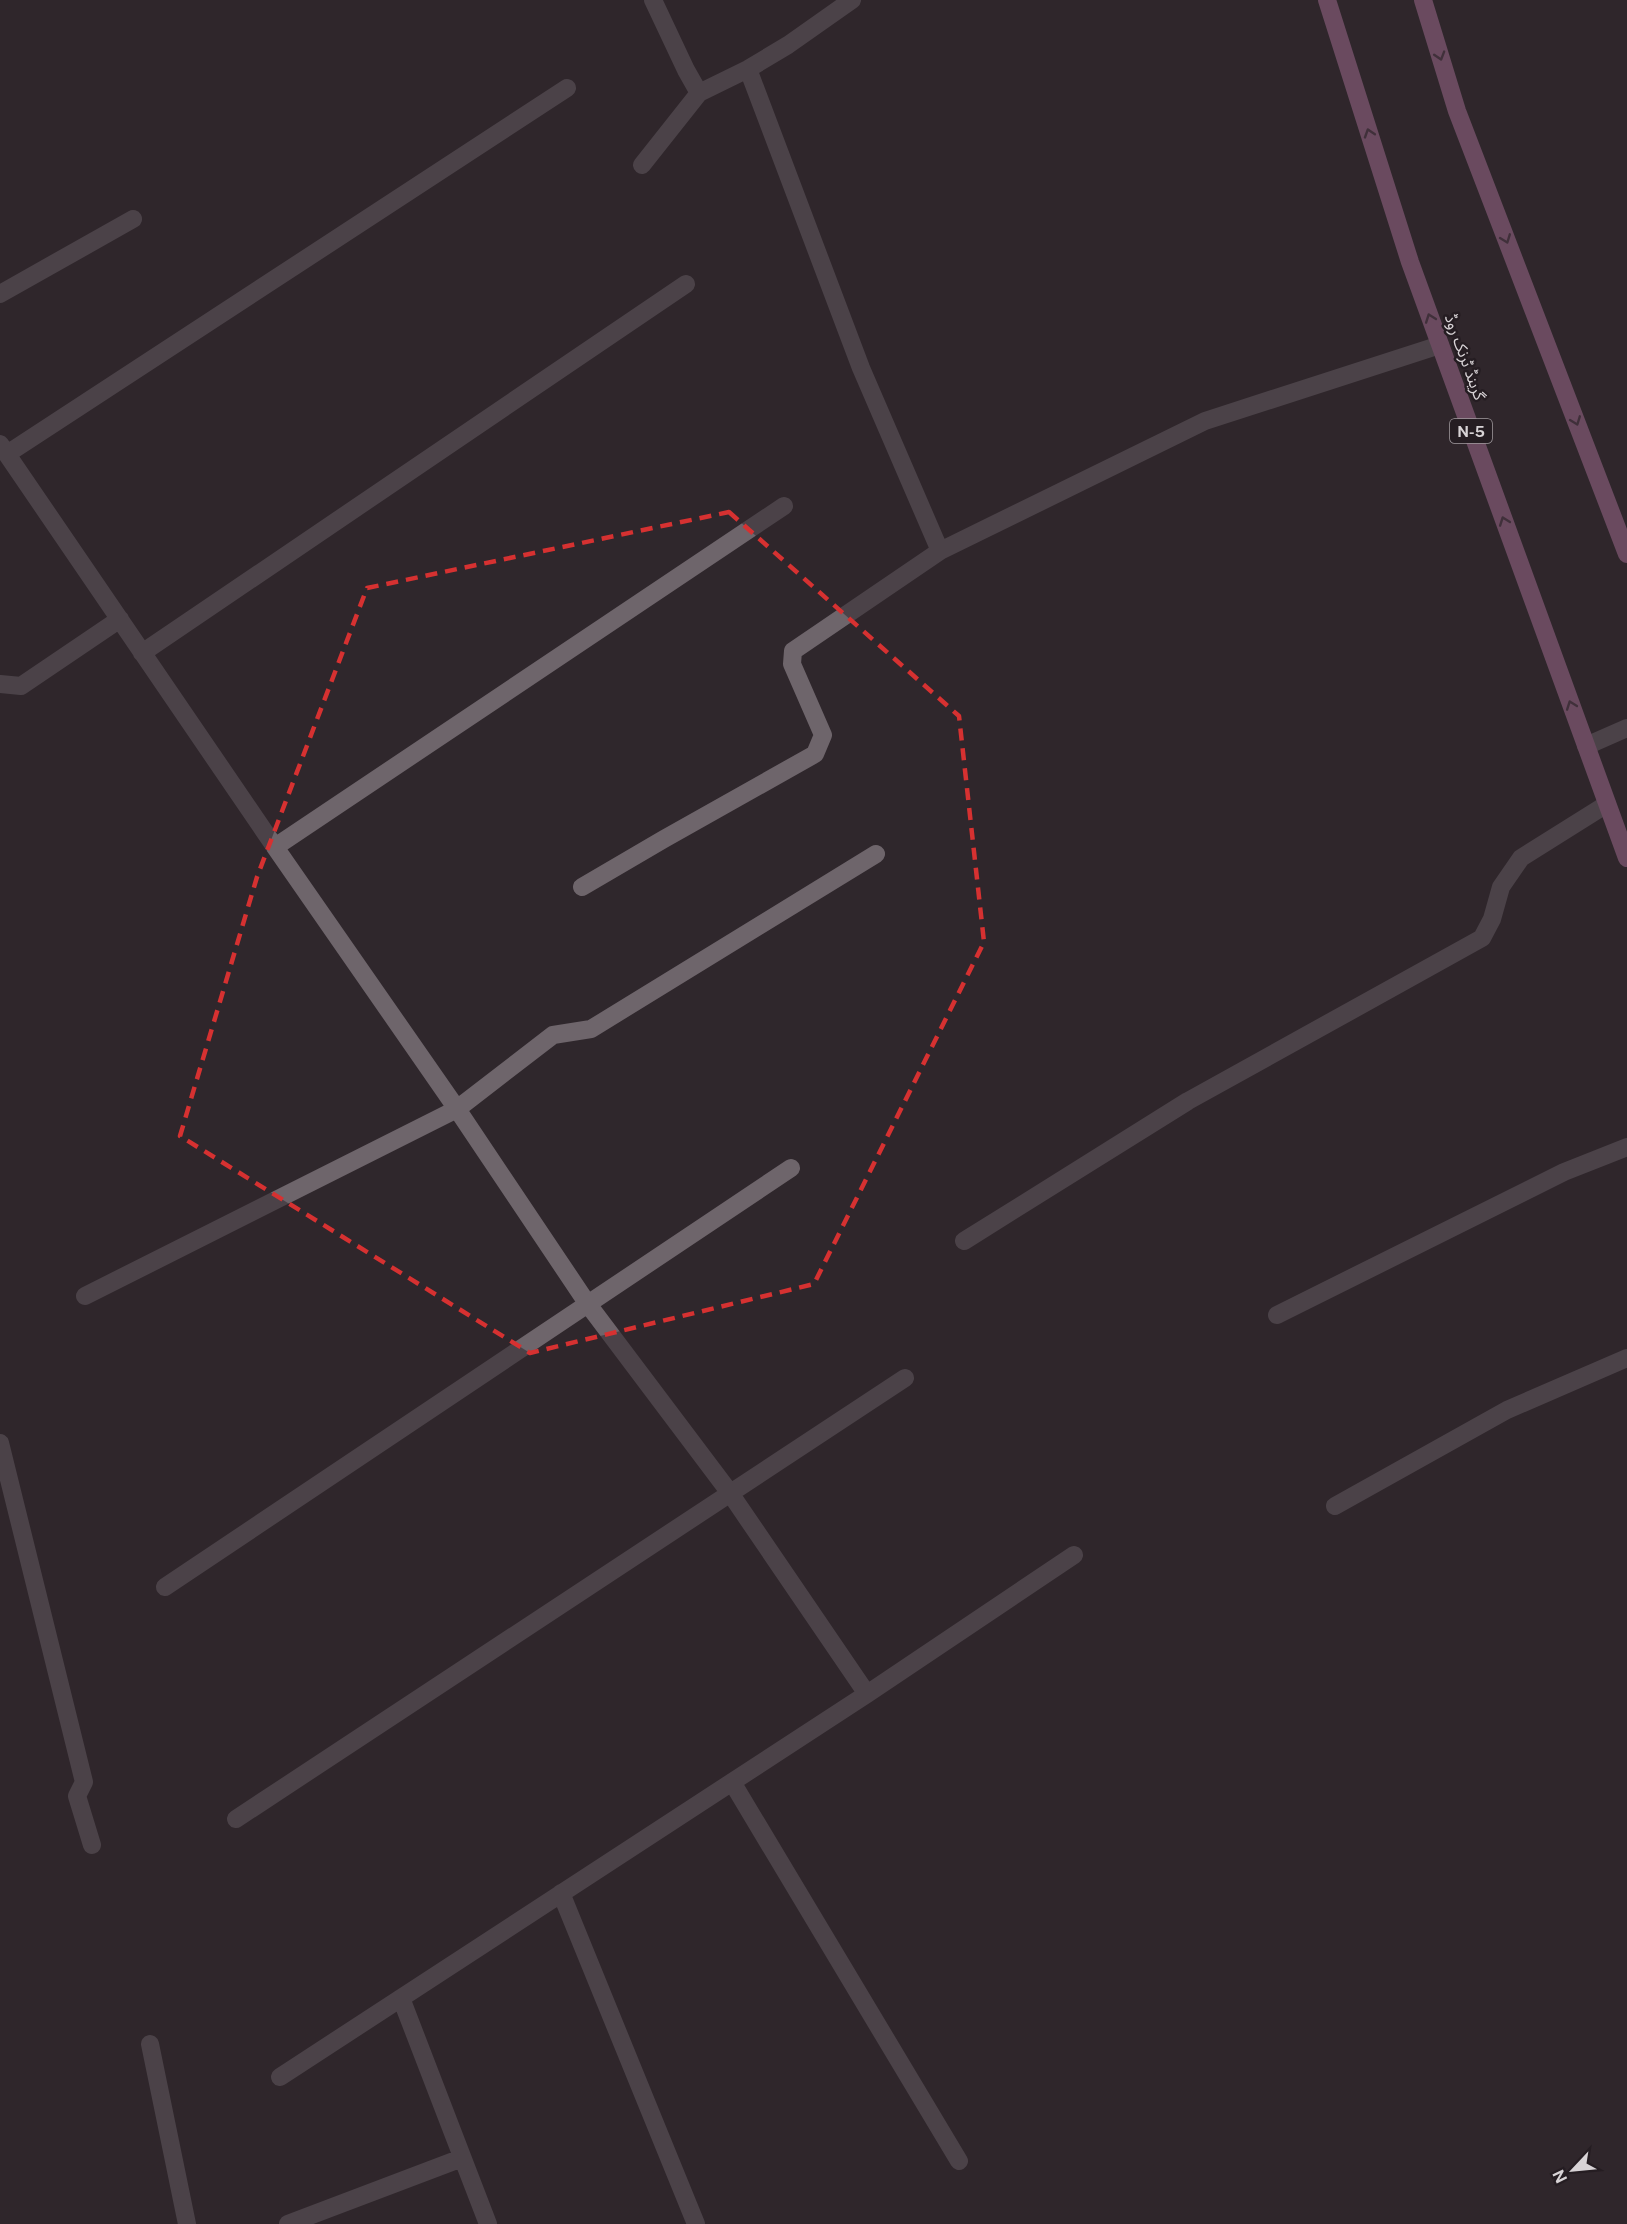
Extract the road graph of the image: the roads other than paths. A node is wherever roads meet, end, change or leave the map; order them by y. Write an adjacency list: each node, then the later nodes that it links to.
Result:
1 (653, 0): 7 (street)
2 (852, 0): 5 (street)
3 (1327, 0): 12 (highway, گرینڈ ٹرنک روڈ / N-5, one-way to 3)
4 (1423, 0): 16 (highway, one-way to 16)
5 (748, 69): 7 (street); 15 (street)
6 (567, 88): 13 (street)
7 (699, 93): 8 (street)
8 (642, 165)
9 (134, 219): 11 (street)
10 (686, 284): 18 (street)
11 (0, 294)
12 (1440, 345): 15 (street); 21 (highway, گرینڈ ٹرنک روڈ / N-5, one-way to 12)
13 (3, 449): 17 (street)
14 (784, 507): 23 (street)
15 (940, 551): 26 (street)
16 (1627, 554)
17 (120, 619): 18 (street); 19 (street)
18 (142, 653): 23 (street)
19 (0, 684)
20 (1627, 729): 21 (street)
21 (1586, 746): 22 (highway, گرینڈ ٹرنک روڈ / N-5)
22 (1607, 804): 25 (highway, گرینڈ ٹرنک روڈ / N-5); 30 (street)
23 (275, 847): 27 (street)
24 (876, 854): 27 (street)
25 (1627, 858)
26 (582, 887)
27 (457, 1109): 31 (street); 32 (street)
28 (1627, 1147): 33 (street)
29 (791, 1168): 32 (street)
30 (964, 1241)
31 (86, 1296)
32 (587, 1303): 37 (street); 40 (street)
33 (1277, 1314)
34 (1627, 1358): 38 (street)
35 (905, 1378): 37 (street)
36 (0, 1443): 44 (street)
37 (730, 1494): 41 (street); 43 (street)
38 (1335, 1506)
39 (1074, 1555): 41 (street)
40 (165, 1587)
41 (867, 1694): 42 (street)
42 (732, 1782): 45 (street); 50 (street)
43 (236, 1818)
44 (92, 1845)
45 (561, 1893): 46 (street); 54 (street)
46 (401, 1998): 48 (street); 49 (street)
47 (150, 2044): 51 (street)
48 (280, 2077)
49 (462, 2158): 52 (street); 53 (street)
50 (959, 2161)
51 (187, 2224)
52 (288, 2224)
53 (488, 2224)
54 (696, 2224)

